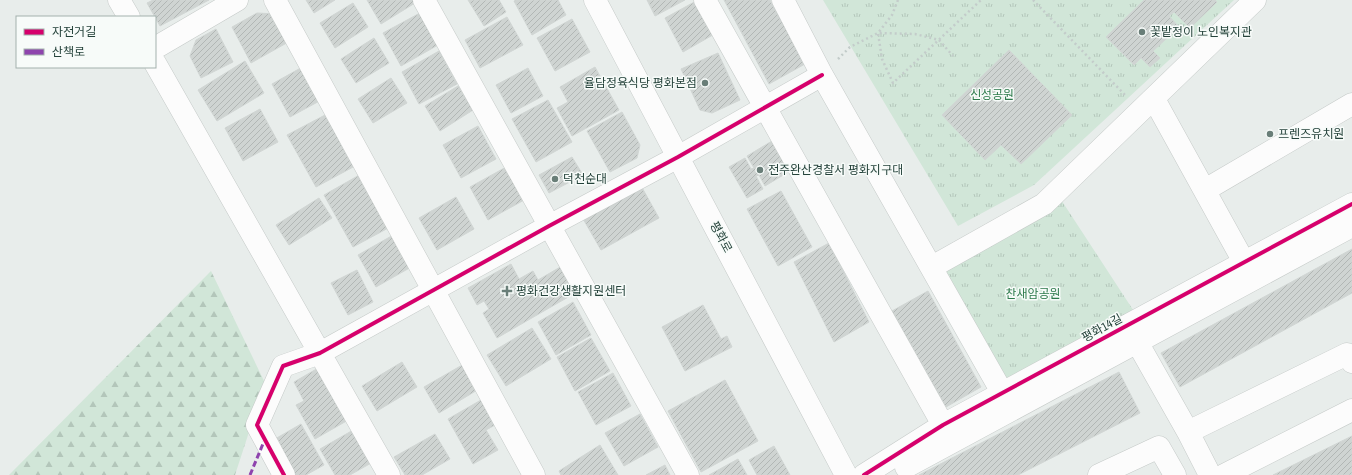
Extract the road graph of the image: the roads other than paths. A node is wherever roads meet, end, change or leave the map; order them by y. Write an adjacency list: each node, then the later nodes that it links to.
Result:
1 (119, 0): 9 (street)
2 (237, 0): 10 (street)
3 (275, 0): 23 (street)
4 (424, 0): 19 (street)
5 (595, 0): 16 (street, 평화로)
6 (705, 0): 15 (street)
7 (783, 0): 12 (street)
8 (1255, 0): 14 (street)
9 (128, 16)
10 (156, 47)
11 (156, 65): 25 (street)
12 (822, 75): 15 (street); 22 (street)
13 (1352, 104): 17 (street)
14 (1148, 105): 17 (street); 22 (street)
15 (764, 107): 16 (street); 29 (street)
16 (678, 157): 19 (street); 36 (street, 평화로)
17 (1205, 190): 21 (street)
18 (1352, 204): 21 (street, 평화14길)
19 (549, 226): 23 (street); 35 (street)
20 (1352, 226): 24 (street)
21 (1244, 262): 27 (street, 평화14길)
22 (932, 267): 27 (street)
23 (433, 290): 25 (street); 34 (street)
24 (1137, 342): 30 (street); 31 (street)
25 (320, 353): 32 (street); 33 (street)
26 (1352, 362): 30 (street)
27 (1003, 394): 29 (street, 평화14길)
28 (1352, 410): 41 (street)
29 (943, 425): 37 (street, 평화14길)
30 (1188, 432): 40 (street)
31 (906, 467)
32 (284, 475)
33 (389, 475)
34 (534, 475)
35 (688, 475)
36 (846, 475)
37 (864, 475)
38 (1101, 475): 39 (street)
39 (1175, 475)
40 (1210, 475)
41 (1224, 475)

